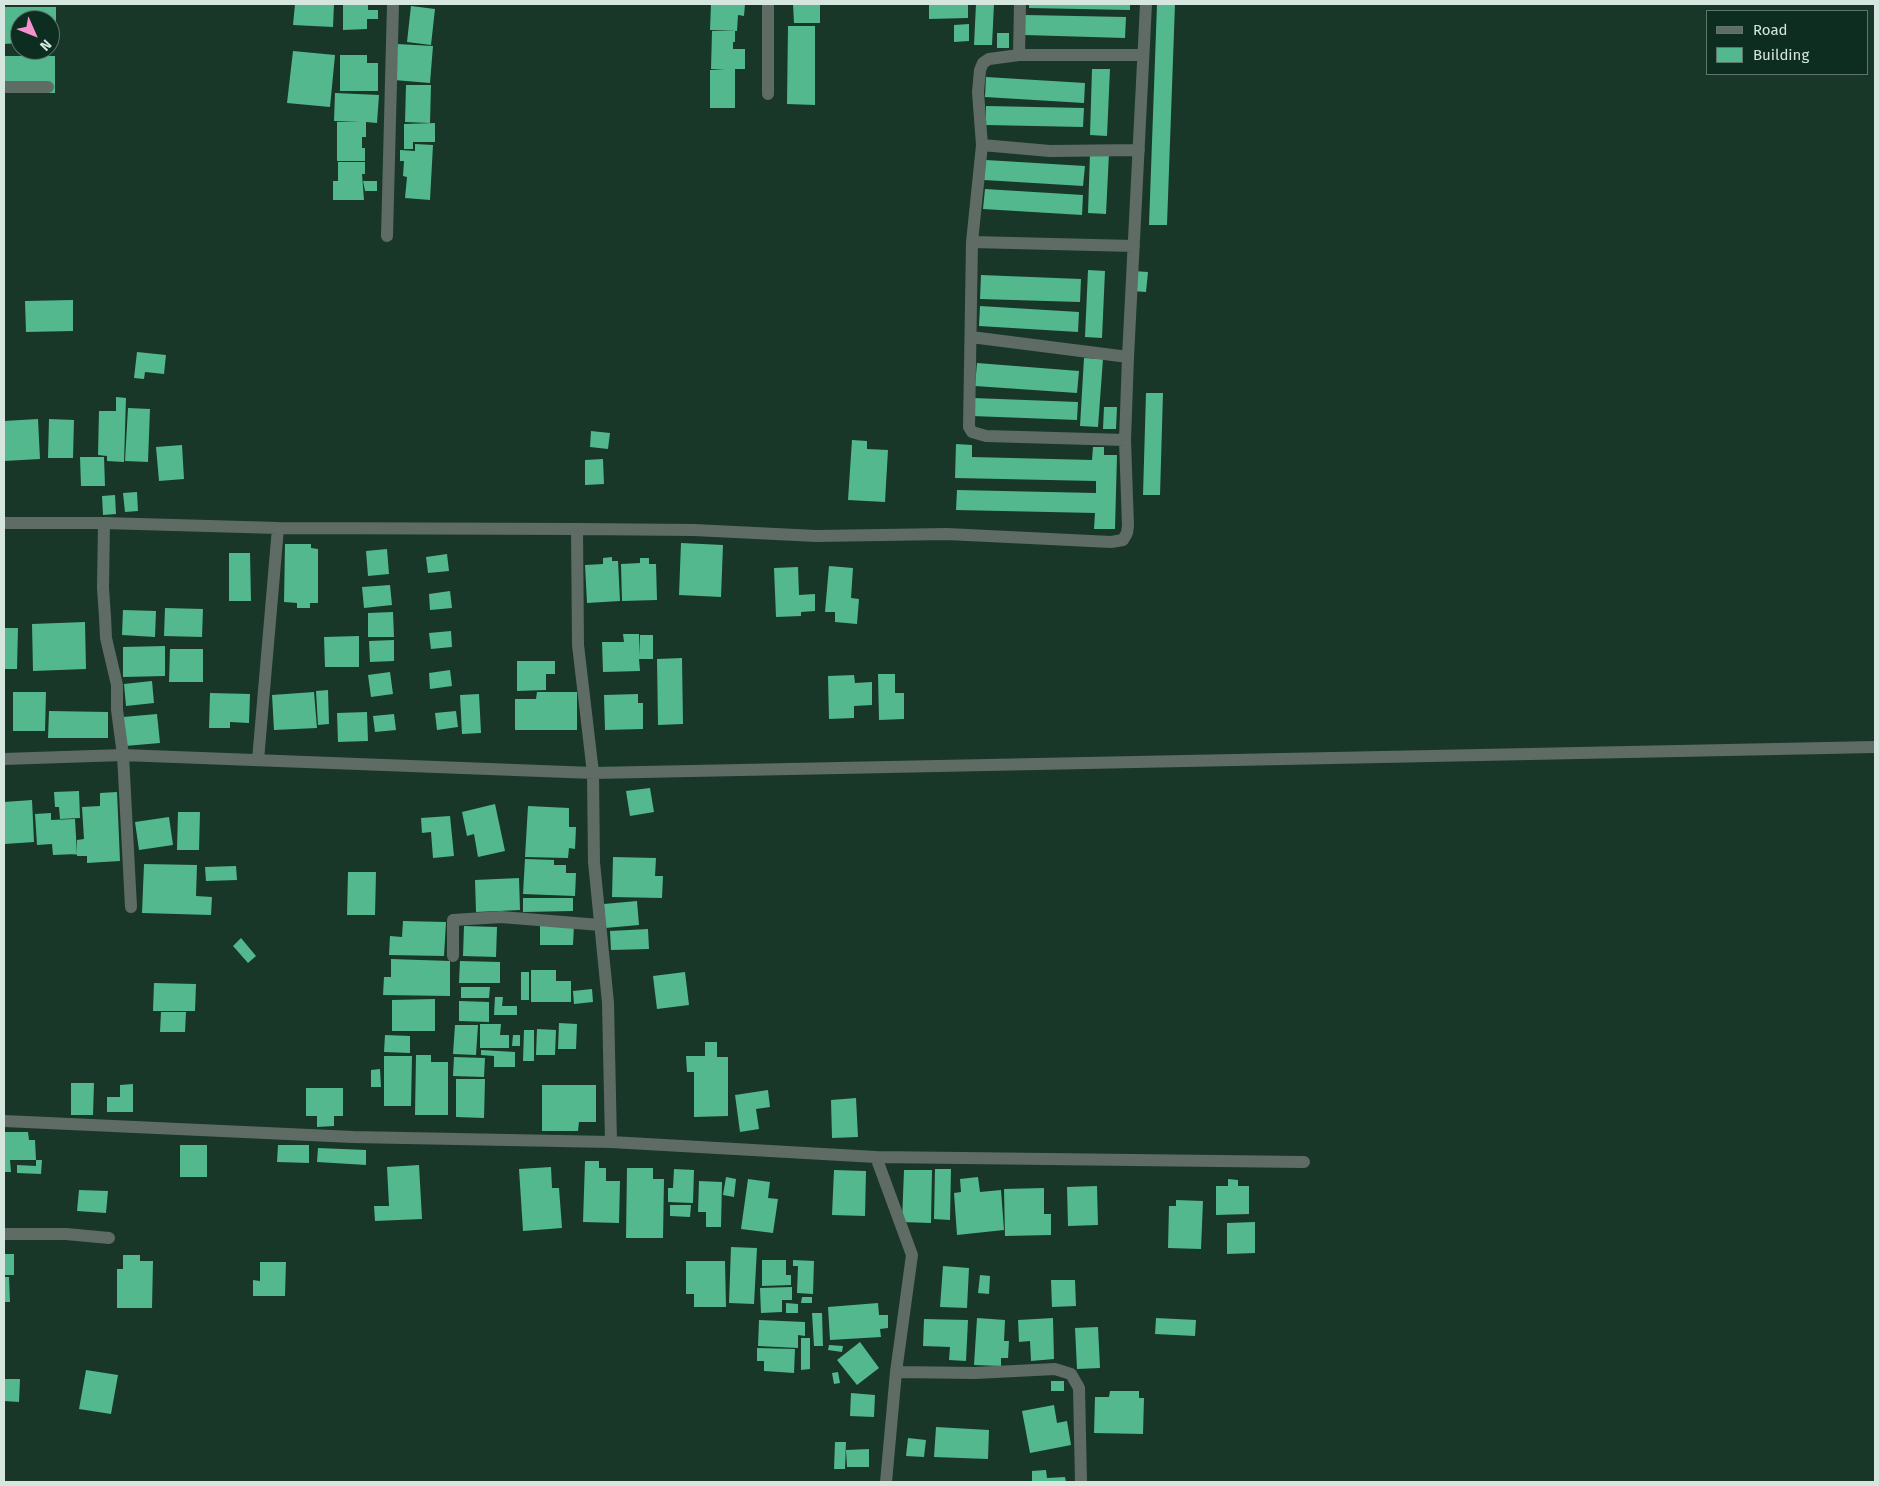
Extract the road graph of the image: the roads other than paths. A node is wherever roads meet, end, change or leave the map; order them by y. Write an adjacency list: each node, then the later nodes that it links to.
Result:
1 (394, 4): 12 (street)
2 (768, 4): 9 (street)
3 (1020, 4): 5 (street)
4 (1146, 4): 6 (street)
5 (1019, 55): 6 (street); 10 (street)
6 (1142, 55): 11 (street)
7 (4, 87): 8 (street)
8 (48, 87)
9 (768, 94)
10 (982, 145): 11 (street); 13 (street)
11 (1139, 150): 14 (street)
12 (388, 236)
13 (972, 242): 14 (street); 15 (street)
14 (1134, 246): 16 (street)
15 (971, 337): 16 (street); 17 (street)
16 (1128, 357): 17 (street)
17 (1125, 440): 21 (street)
18 (4, 523): 19 (street)
19 (104, 523): 20 (street); 23 (street)
20 (278, 528): 21 (street); 25 (street)
21 (577, 529): 26 (street)
22 (1875, 747): 26 (street)
23 (123, 755): 24 (street); 25 (street); 27 (street)
24 (4, 759)
25 (258, 760): 26 (street)
26 (593, 772): 28 (street)
27 (131, 907)
28 (600, 925): 29 (street); 31 (street)
29 (453, 956)
30 (4, 1121): 31 (street)
31 (611, 1142): 32 (street)
32 (876, 1157): 33 (street); 36 (street)
33 (1304, 1162)
34 (4, 1234): 35 (street)
35 (109, 1238)
36 (896, 1372): 37 (street); 38 (street)
37 (886, 1482)
38 (1081, 1482)

